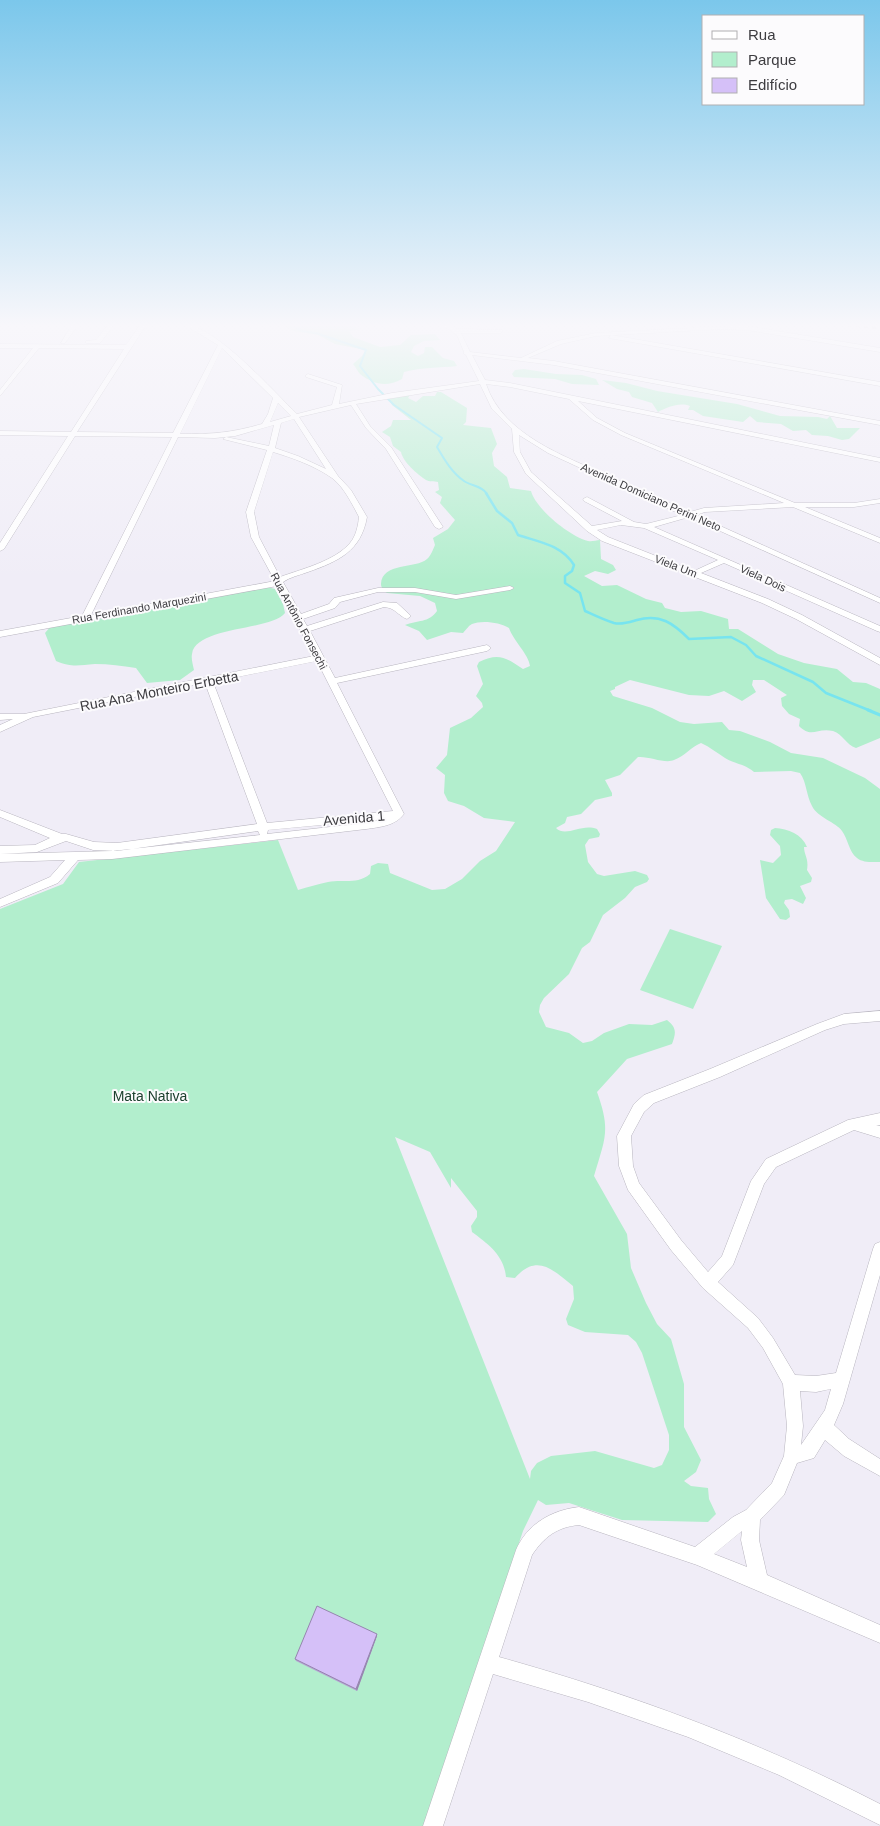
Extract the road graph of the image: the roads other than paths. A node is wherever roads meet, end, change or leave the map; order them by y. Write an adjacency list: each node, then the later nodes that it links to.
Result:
1 (87, 410): 17 (street)
2 (189, 410): 18 (street)
3 (272, 410): 14 (street)
4 (289, 410): 11 (street)
5 (318, 410): 11 (street)
6 (357, 410): 31 (street)
7 (499, 410): 15 (street, Avenida Domiciano Perini Neto)
8 (583, 410): 25 (street)
9 (629, 410): 21 (street)
10 (810, 410): 13 (street)
11 (295, 416): 12 (street); 22 (street)
12 (278, 421): 14 (street); 20 (street, Rua Antônio Fonsechi)
13 (880, 423)
14 (264, 426): 19 (street)
15 (515, 428): 28 (street, Avenida Domiciano Perini Neto); 32 (street, Viela Um)
16 (0, 433): 17 (street)
17 (72, 434): 18 (street); 34 (street)
18 (176, 436): 19 (street); 41 (street)
19 (215, 436): 20 (street)
20 (270, 449): 22 (street); 37 (street, Rua Antônio Fonsechi)
21 (880, 460)
22 (335, 477): 37 (street, Rua Ferdinando Marquezini)
23 (588, 499): 29 (street)
24 (880, 501): 26 (street)
25 (795, 504): 26 (street); 28 (street); 33 (street)
26 (854, 504): 27 (street)
27 (880, 510)
28 (688, 514): 30 (street); 39 (street, Avenida Domiciano Perini Neto)
29 (632, 524): 30 (street); 32 (street)
30 (646, 526): 35 (street, Viela Dois)
31 (439, 527)
32 (590, 529): 36 (street, Viela Um)
33 (880, 540)
34 (0, 549)
35 (726, 560): 36 (street); 43 (street, Viela Dois)
36 (695, 573): 48 (street, Viela Um)
37 (278, 583): 41 (street, Rua Ferdinando Marquezini); 42 (street, Rua Antônio Fonsechi)
38 (510, 588): 42 (street)
39 (880, 601)
40 (407, 616): 44 (street)
41 (86, 617): 45 (street, Rua Ferdinando Marquezini)
42 (298, 618): 44 (street, Rua Antônio Fonsechi)
43 (880, 629)
44 (304, 630): 47 (street, Rua Antônio Fonsechi)
45 (0, 634)
46 (487, 648): 49 (street)
47 (319, 658): 49 (street, Rua Antônio Fonsechi); 50 (street, Rua Ana Monteiro Erbetta)
48 (880, 662)
49 (332, 681): 55 (street, Rua Antônio Fonsechi)
50 (208, 682): 51 (street, Rua Ana Monteiro Erbetta); 56 (street)
51 (30, 715): 52 (street); 53 (street, Rua Ana Monteiro Erbetta)
52 (0, 716)
53 (0, 729)
54 (0, 813): 57 (street)
55 (399, 814): 56 (street, Avenida 1)
56 (263, 832): 57 (street, Avenida 1); 60 (street, Avenida 1)
57 (56, 840): 58 (street, Avenida 1); 59 (street)
58 (0, 850)
59 (55, 856): 60 (street, Avenida 1); 61 (street, Avenida 1)
60 (74, 857): 62 (street)
61 (0, 858)
62 (0, 902)
63 (880, 1016): 68 (street)
64 (880, 1119): 65 (street)
65 (852, 1124): 66 (street); 68 (street)
66 (880, 1132)
67 (880, 1249): 69 (street)
68 (708, 1284): 70 (street)
69 (839, 1380): 70 (street); 71 (street)
70 (791, 1382): 72 (street)
71 (824, 1427): 72 (street); 73 (street)
72 (792, 1456): 74 (street)
73 (880, 1468)
74 (752, 1516): 75 (street); 76 (street)
75 (697, 1556): 76 (street); 78 (street)
76 (759, 1581): 77 (street)
77 (880, 1634)
78 (487, 1663): 79 (street); 80 (street)
79 (880, 1816)
80 (433, 1826)

